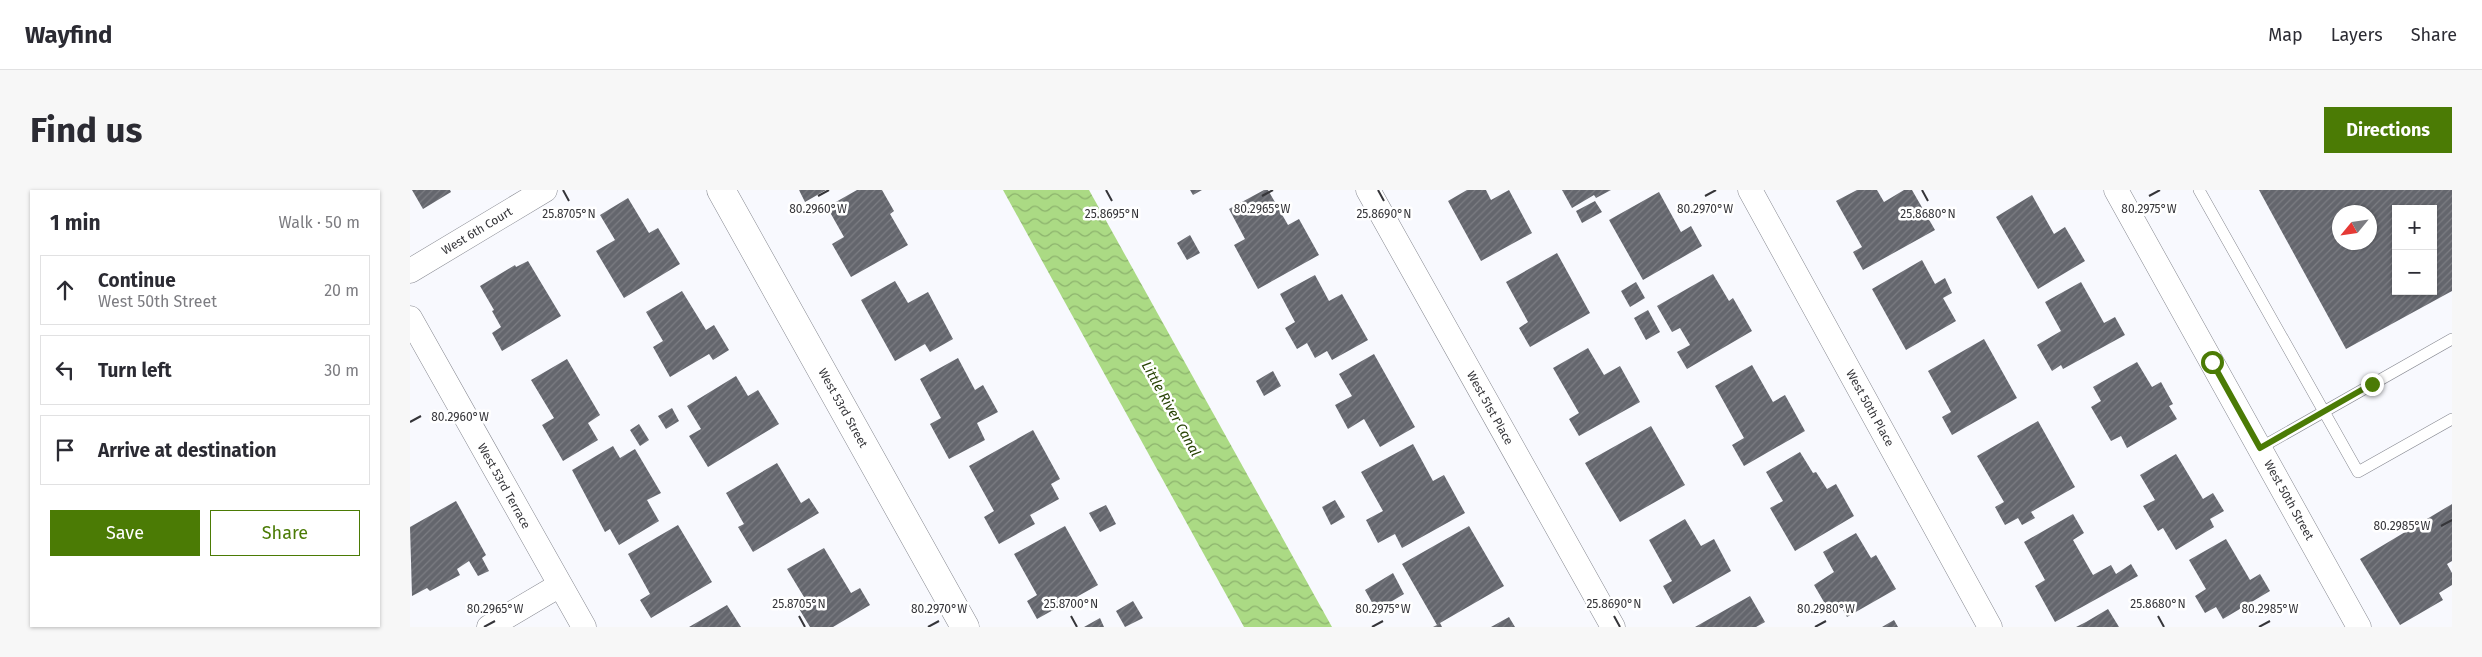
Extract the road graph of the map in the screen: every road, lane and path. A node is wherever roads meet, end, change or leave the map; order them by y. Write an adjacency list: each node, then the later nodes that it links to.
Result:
1 (545, 190): 7 (street, West 6th Court)
2 (721, 190): 16 (street, West 53rd Street)
3 (1368, 190): 17 (street, West 51st Place)
4 (1750, 190): 18 (street, West 50th Place)
5 (2116, 190): 12 (street, West 50th Street)
6 (2199, 190): 10 (lane)
7 (410, 271)
8 (410, 318): 13 (street, West 53rd Terrace)
9 (2452, 339): 10 (lane)
10 (2324, 412): 11 (lane); 12 (lane)
11 (2451, 422)
12 (2260, 448): 19 (street, West 50th Street)
13 (560, 584): 14 (street); 15 (street, West 53rd Terrace)
14 (489, 627)
15 (584, 627)
16 (965, 627)
17 (1613, 627)
18 (1990, 627)
19 (2359, 627)

